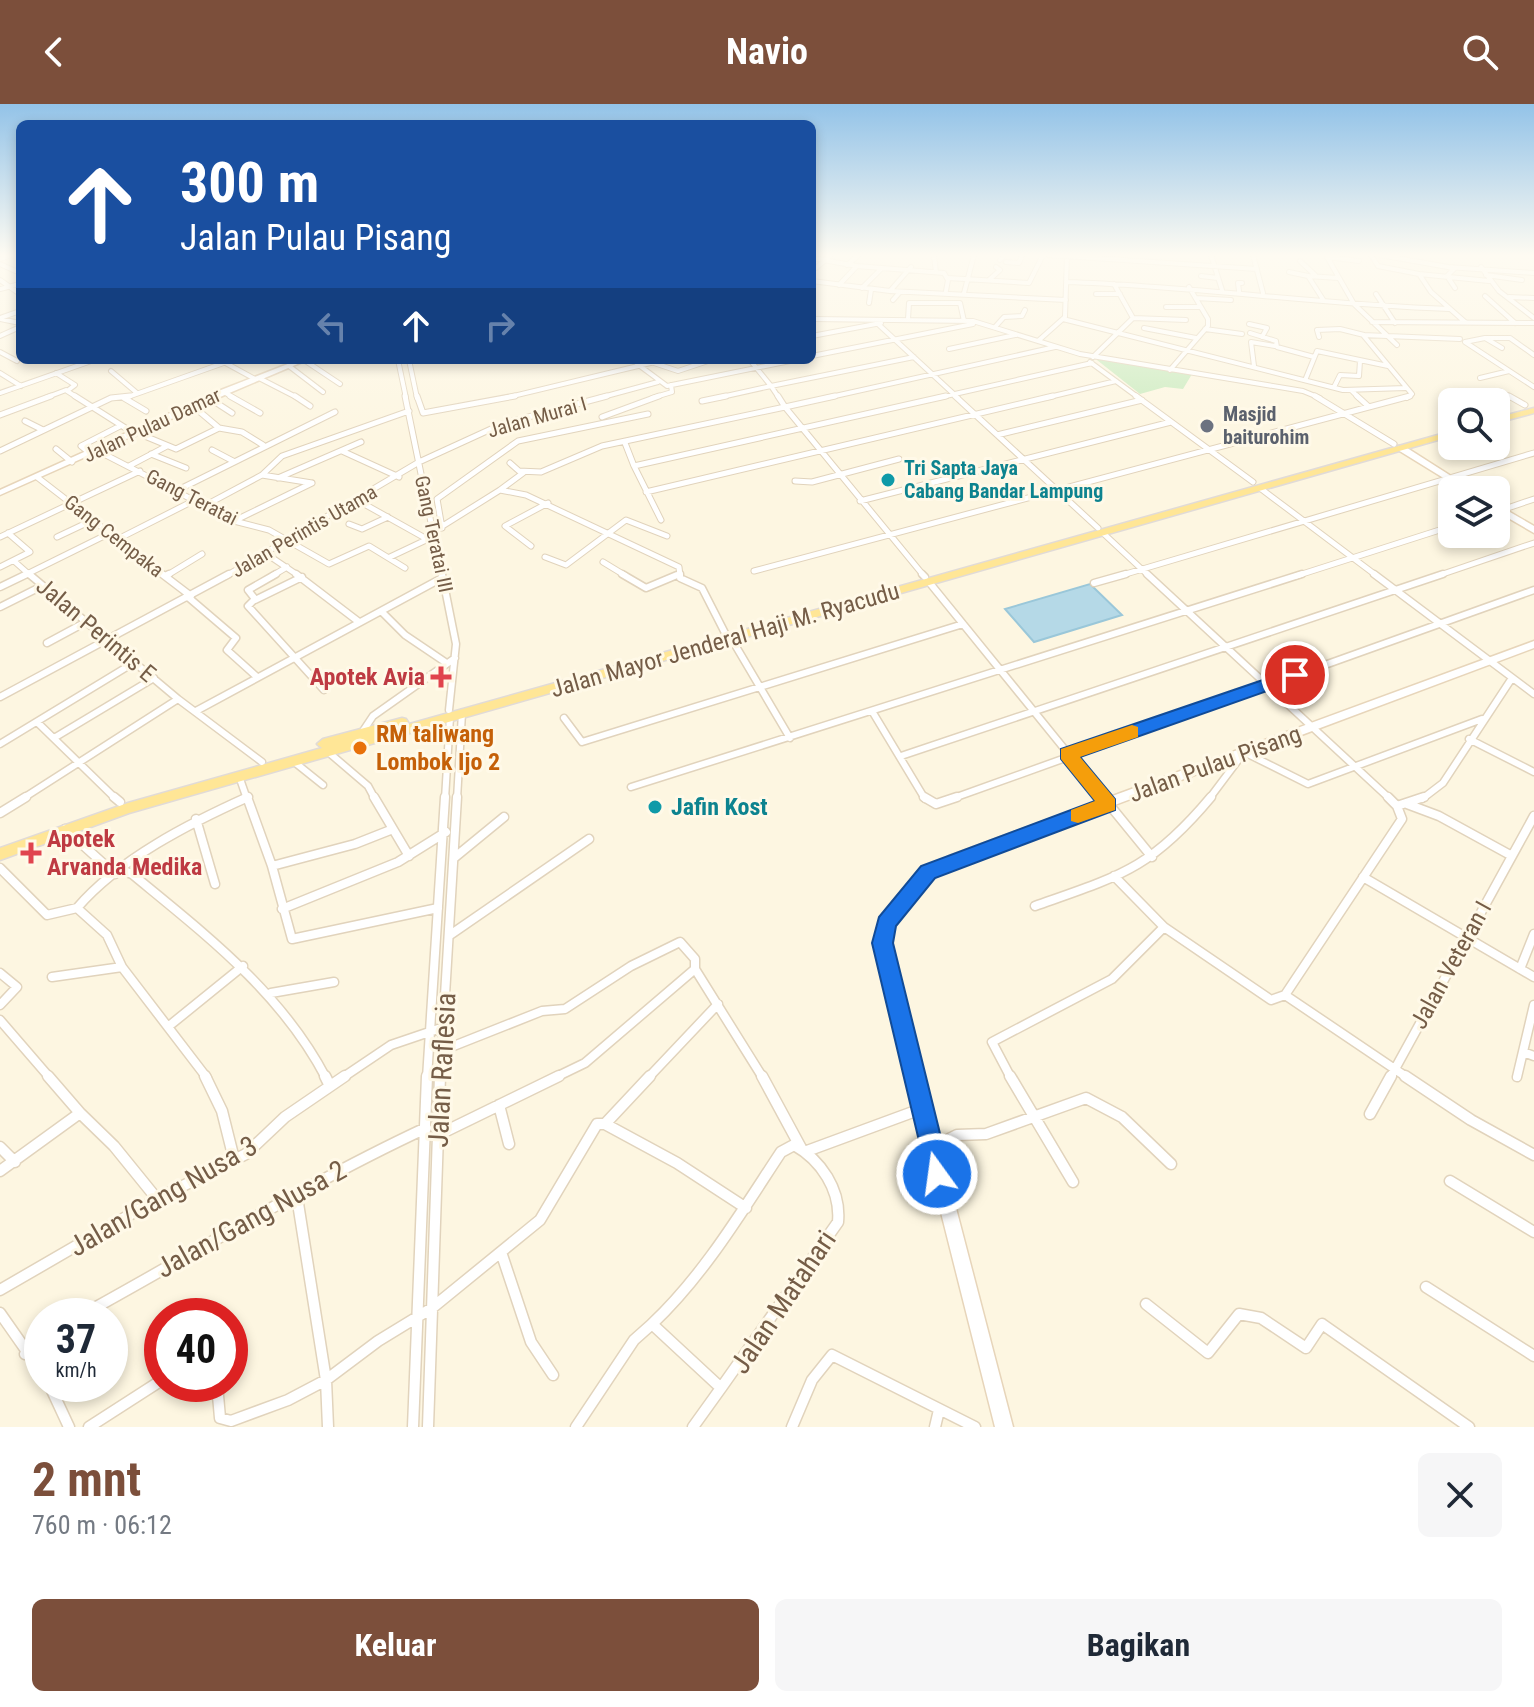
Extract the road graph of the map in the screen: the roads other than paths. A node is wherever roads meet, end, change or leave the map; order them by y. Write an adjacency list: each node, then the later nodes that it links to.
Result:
1 (964, 317): 16 (street)
2 (1009, 317): 27 (street)
3 (1206, 317): 29 (street)
4 (1367, 317): 20 (street)
5 (1390, 317): 21 (street)
6 (1459, 317): 23 (street)
7 (1508, 317): 24 (street)
8 (1133, 318): 14 (street); 30 (street)
9 (0, 319): 17 (street)
10 (816, 319): 11 (street)
11 (901, 319): 12 (street); 25 (street)
12 (908, 319): 16 (street)
13 (1063, 319): 30 (street); 45 (street)
14 (1186, 320)
15 (1534, 320): 24 (street)
16 (964, 321): 18 (street)
17 (15, 322)
18 (979, 322): 27 (street); 42 (street)
19 (1236, 322): 31 (street)
20 (1372, 322): 21 (street); 34 (street)
21 (1395, 323): 22 (street)
22 (1439, 323): 23 (street); 44 (street)
23 (1467, 323): 24 (street)
24 (1515, 323)
25 (878, 324): 35 (street); 42 (street)
26 (1249, 324): 38 (street)
27 (995, 327): 36 (street)
28 (1144, 328): 40 (street)
29 (1205, 329): 31 (street); 40 (street)
30 (1117, 332): 51 (street); 60 (street)
31 (1233, 332): 33 (street)
32 (1250, 333): 38 (street)
33 (1242, 334)
34 (1386, 334): 37 (street); 44 (street); 47 (street)
35 (816, 335)
36 (1017, 335): 45 (street); 50 (street)
37 (1364, 335): 39 (street); 77 (street)
38 (1262, 337): 46 (street)
39 (1319, 337)
40 (1196, 338): 51 (street)
41 (1485, 338): 44 (street); 49 (street); 54 (street)
42 (896, 339): 53 (street); 56 (street)
43 (1284, 339): 46 (street)
44 (1463, 340): 82 (street)
45 (1038, 341): 48 (street)
46 (1276, 343): 57 (street); 76 (street)
47 (1397, 345)
48 (1058, 347): 60 (street); 85 (street)
49 (1502, 348)
50 (949, 349)
51 (1185, 351): 76 (street); 80 (street)
52 (0, 352): 55 (street)
53 (816, 355)
54 (1534, 355)
55 (9, 357): 58 (street); 59 (street)
56 (914, 357): 85 (street); 95 (street)
57 (1314, 357): 61 (street); 87 (street)
58 (0, 360)
59 (16, 360)
60 (1092, 360): 80 (street); 89 (street); 105 (street)
61 (1360, 361): 77 (street); 96 (street)
62 (82, 364): 84 (street)
63 (214, 364): 104 (street)
64 (228, 364): 86 (street)
65 (294, 364): 75 (street, Jalan Pulau Damar)
66 (310, 364): 92 (street)
67 (399, 364): 106 (street, Gang Teratai III)
68 (409, 364): 106 (street)
69 (636, 364): 79 (street, Jalan Murai I)
70 (651, 364): 79 (street)
71 (657, 364): 72 (street)
72 (699, 364)
73 (753, 364): 78 (street)
74 (773, 364): 78 (street, Jalan Murai I)
75 (289, 366): 86 (street, Jalan Pulau Damar); 102 (street)
76 (1251, 366): 87 (street); 91 (street)
77 (1388, 366): 98 (street)
78 (756, 367): 93 (street, Jalan Murai I); 95 (street)
79 (640, 368): 90 (street, Jalan Murai I); 106 (street)
80 (1170, 370): 91 (street)
81 (111, 371): 104 (street)
82 (1509, 371): 88 (street); 97 (street)
83 (0, 373): 94 (street)
84 (56, 373): 94 (street); 99 (street)
85 (933, 374): 105 (street); 115 (street)
86 (257, 378): 101 (street, Jalan Pulau Damar); 113 (street)
87 (1306, 378): 96 (street)
88 (1480, 378)
89 (1116, 381): 110 (street); 126 (street)
90 (658, 382): 93 (street, Jalan Murai I); 158 (street, Jalan Murai I)
91 (1247, 383): 122 (street)
92 (340, 384)
93 (671, 385): 129 (street)
94 (21, 386): 103 (street)
95 (771, 386): 111 (street); 115 (street)
96 (1334, 387): 100 (street)
97 (1534, 387)
98 (1406, 388): 100 (street); 114 (street)
99 (66, 390): 116 (street); 127 (street)
100 (1352, 391): 114 (street)
101 (224, 392): 109 (street, Jalan Pulau Damar); 124 (street)
102 (323, 392)
103 (0, 393)
104 (137, 393): 108 (street)
105 (953, 394): 126 (street); 134 (street)
106 (411, 395): 119 (street, Gang Teratai III)
107 (1510, 396): 117 (street)
108 (124, 398): 116 (street); 118 (street)
109 (209, 398): 112 (street, Jalan Pulau Damar); 123 (street)
110 (1142, 400): 131 (street); 138 (street)
111 (702, 401)
112 (193, 406): 133 (street); 137 (street, Jalan Pulau Damar)
113 (310, 406)
114 (1368, 406): 122 (street)
115 (785, 407): 134 (street); 142 (street)
116 (93, 408): 132 (street); 135 (street)
117 (1531, 408): 120 (main road); 128 (main road)
118 (146, 411)
119 (409, 411): 158 (street, Gang Teratai III); 166 (street)
120 (1510, 411)
121 (335, 412): 143 (street)
122 (1346, 412): 145 (street); 148 (street)
123 (232, 413)
124 (260, 413)
125 (648, 414): 196 (street)
126 (976, 414): 138 (street); 151 (street)
127 (0, 415)
128 (1510, 416)
129 (602, 417)
130 (25, 421): 135 (street)
131 (1171, 422): 148 (street); 156 (street)
132 (120, 426): 137 (street); 152 (street, Gang Teratai)
133 (219, 428): 143 (street); 144 (street)
134 (803, 428): 151 (street); 162 (street)
135 (43, 430): 149 (street)
136 (1438, 431): 145 (main road, Jalan Mayor Jenderal Haji M. Ryacudu)
137 (135, 434): 152 (street, Jalan Pulau Damar)
138 (997, 435): 156 (street)
139 (1438, 436): 145 (main road, Jalan Mayor Jenderal Haji M. Ryacudu)
140 (147, 437): 144 (street)
141 (361, 442): 150 (street)
142 (625, 443): 162 (street); 165 (street)
143 (263, 445): 157 (street)
144 (167, 446): 154 (street)
145 (1398, 446): 168 (street); 175 (main road, Jalan Mayor Jenderal Haji M. Ryacudu)
146 (56, 449): 159 (street)
147 (212, 450): 157 (street)
148 (1208, 450): 175 (street); 178 (street)
149 (0, 451)
150 (342, 451): 171 (street); 172 (street)
151 (822, 451): 167 (street); 179 (street)
152 (94, 452): 159 (street, Jalan Pulau Damar); 161 (street, Gang Teratai)
153 (1534, 453): 169 (street)
154 (151, 454): 161 (street); 163 (street)
155 (899, 459): 167 (street)
156 (1023, 459): 178 (street); 184 (street)
157 (233, 461): 176 (street)
158 (420, 461): 171 (street, Jalan Perintis Utama); 196 (street, Gang Teratai III)
159 (72, 462): 170 (street, Jalan Pulau Damar)
160 (510, 463): 165 (street)
161 (129, 466): 164 (street, Gang Teratai)
162 (634, 466): 179 (street)
163 (186, 468)
164 (140, 471): 176 (street, Gang Teratai); 185 (street)
165 (523, 473): 177 (street)
166 (262, 475): 172 (street); 187 (street)
167 (840, 475): 173 (street); 184 (street)
168 (1447, 476)
169 (1457, 476)
170 (37, 477): 180 (street, Jalan Pulau Damar); 185 (street, Gang Cempaka)
171 (399, 477): 183 (street, Jalan Perintis Utama)
172 (278, 478): 193 (street)
173 (795, 481)
174 (1438, 482): 194 (street)
175 (1256, 485): 194 (street); 199 (main road, Jalan Mayor Jenderal Haji M. Ryacudu)
176 (178, 490): 182 (street, Gang Teratai)
177 (500, 490): 186 (street); 196 (street)
178 (1056, 490): 199 (street); 202 (street)
179 (646, 492): 192 (street)
180 (0, 493)
181 (1534, 499): 188 (street)
182 (195, 500): 187 (street, Gang Teratai); 207 (street)
183 (357, 500): 189 (street); 208 (street, Jalan Perintis Utama)
184 (860, 501): 202 (street)
185 (73, 503): 191 (street, Gang Cempaka); 200 (street)
186 (548, 503): 203 (street); 212 (street)
187 (206, 505): 193 (street, Gang Teratai)
188 (1510, 506)
189 (388, 517): 195 (street); 209 (street)
190 (1510, 517): 198 (street)
191 (93, 520): 201 (street, Gang Cempaka); 206 (street)
192 (661, 520)
193 (234, 521): 208 (street, Gang Teratai)
194 (1306, 523): 217 (street); 223 (street)
195 (349, 524)
196 (438, 530): 210 (street, Gang Teratai III)
197 (1438, 530): 217 (street)
198 (1534, 530)
199 (1101, 531): 223 (street); 230 (main road, Jalan Mayor Jenderal Haji M. Ryacudu)
200 (8, 533): 205 (street); 218 (street)
201 (110, 533): 207 (street, Gang Cempaka); 225 (street)
202 (889, 535): 224 (street); 230 (street)
203 (606, 536): 204 (street); 216 (street); 226 (street)
204 (667, 536)
205 (0, 537)
206 (57, 537)
207 (118, 539): 227 (street, Gang Cempaka)
208 (286, 540): 213 (street, Jalan Perintis Utama); 215 (street, Gang Teratai)
209 (426, 540): 210 (street); 215 (street)
210 (434, 543): 229 (street, Gang Teratai III)
211 (1534, 543): 234 (street)
212 (531, 546)
213 (265, 553): 221 (street); 236 (street, Jalan Perintis Utama)
214 (202, 554): 227 (street)
215 (390, 557): 222 (street)
216 (545, 557)
217 (1352, 557): 234 (street); 239 (street)
218 (14, 561): 220 (street); 225 (street, Jalan Perintis E)
219 (603, 562): 226 (street)
220 (0, 567)
221 (287, 567): 228 (street); 237 (street)
222 (405, 568)
223 (1145, 570): 231 (street); 239 (street)
224 (754, 571)
225 (30, 574): 232 (street, Jalan Perintis E); 233 (street)
226 (677, 575): 246 (street)
227 (165, 576): 236 (street, Gang Cempaka)
228 (302, 577): 237 (street); 242 (street)
229 (442, 578): 240 (street); 252 (street, Gang Teratai III)
230 (927, 580): 243 (street); 245 (main road, Jalan Mayor Jenderal Haji M. Ryacudu); 245 (main road, Jalan Mayor Jenderal Haji M. Ryacudu)
231 (1094, 583)
232 (42, 586): 238 (street); 241 (street, Jalan Perintis E)
233 (0, 587)
234 (1396, 590): 244 (street); 250 (street)
235 (1534, 590): 244 (street)
236 (190, 596): 247 (street, Jalan Perintis Utama); 257 (street)
237 (255, 600): 251 (street)
238 (0, 607)
239 (1186, 610): 250 (street); 256 (street)
240 (381, 611): 242 (street); 255 (street)
241 (86, 622): 247 (street, Jalan Perintis E); 248 (street)
242 (359, 622): 251 (street)
243 (963, 624): 256 (street); 261 (street)
244 (1441, 624): 253 (street); 260 (street)
245 (759, 627): 246 (main road, Jalan Mayor Jenderal Haji M. Ryacudu)
246 (730, 634): 261 (street); 269 (main road, Jalan Mayor Jenderal Haji M. Ryacudu)
247 (109, 641): 254 (street, Jalan Perintis E); 264 (street, Jalan Perintis Utama)
248 (47, 643)
249 (1534, 644): 253 (street, Jalan Pulau Pisang)
250 (1225, 647): 260 (street); 268 (street)
251 (295, 656): 257 (street); 262 (street)
252 (455, 658): 255 (street); 269 (street, Gang Teratai III)
253 (1490, 661): 259 (street); 273 (street, Jalan Pulau Pisang)
254 (135, 662): 258 (street, Jalan Perintis E); 272 (street)
255 (445, 662): 274 (street)
256 (1001, 670): 267 (street); 268 (street)
257 (257, 677): 266 (street)
258 (154, 678): 265 (street, Jalan Perintis E); 275 (street)
259 (1512, 678): 263 (street); 271 (street)
260 (1266, 685): 273 (street); 281 (street)
261 (760, 686): 270 (street); 276 (street)
262 (324, 690)
263 (1534, 694)
264 (0, 697)
265 (178, 699): 266 (street, Jalan Perintis E); 284 (street, Jalan Perintis E)
266 (196, 711): 286 (street, Jalan Perintis E)
267 (872, 711): 276 (street); 283 (street)
268 (1035, 711): 281 (street); 283 (street)
269 (455, 712): 274 (main road, Jalan Mayor Jenderal Haji M. Ryacudu); 280 (main road, Jalan Mayor Jenderal Haji M. Ryacudu); 303 (street, Jalan Raflesia)
270 (564, 718)
271 (1482, 719): 277 (street); 287 (street)
272 (37, 722): 275 (street); 278 (street)
273 (1312, 728): 282 (street, Jalan Pulau Pisang); 287 (street)
274 (363, 731): 279 (main road, Jalan Mayor Jenderal Haji M. Ryacudu)
275 (54, 738): 284 (street)
276 (790, 738): 291 (street)
277 (1469, 739): 288 (street); 295 (street)
278 (0, 744)
279 (303, 751): 280 (main road); 286 (main road, Jalan Mayor Jenderal Haji M. Ryacudu)
280 (325, 752): 285 (main road, Jalan Mayor Jenderal Haji M. Ryacudu); 302 (street)
281 (1067, 754): 283 (street); 294 (street)
282 (1244, 754): 287 (street); 294 (street, Jalan Pulau Pisang); 309 (street)
283 (901, 756)
284 (81, 761): 293 (street); 297 (street, Jalan Perintis E)
285 (293, 761): 286 (main road, Jalan Mayor Jenderal Haji M. Ryacudu); 290 (street)
286 (264, 764): 289 (main road, Jalan Mayor Jenderal Haji M. Ryacudu); 293 (main road, Jalan Mayor Jenderal Haji M. Ryacudu)
287 (1354, 765): 296 (street)
288 (1534, 772)
289 (239, 776): 292 (street); 301 (main road, Jalan Mayor Jenderal Haji M. Ryacudu)
290 (323, 785)
291 (631, 787)
292 (248, 797): 300 (street); 311 (street)
293 (120, 802): 305 (main road, Jalan Mayor Jenderal Haji M. Ryacudu)
294 (1108, 804): 309 (street); 349 (street, Jalan Pulau Pisang)
295 (1407, 804): 296 (street); 308 (street)
296 (1397, 806): 315 (street)
297 (0, 813)
298 (1534, 816): 308 (street, Jalan Veteran I)
299 (504, 817): 310 (street)
300 (196, 819): 313 (street); 316 (street)
301 (65, 829): 306 (main road, Jalan Mayor Jenderal Haji M. Ryacudu); 313 (street)
302 (393, 829): 307 (street); 311 (street)
303 (450, 832): 307 (street); 310 (street, Jalan Raflesia); 319 (street, Jalan Raflesia)
304 (589, 839): 323 (street)
305 (0, 845)
306 (0, 854)
307 (409, 856): 320 (street)
308 (1512, 856): 324 (street, Jalan Veteran I)
309 (1152, 857): 314 (street)
310 (454, 858): 323 (street, Jalan Raflesia)
311 (272, 866): 320 (street)
312 (0, 868): 318 (street)
313 (118, 872): 318 (street); 325 (street)
314 (1114, 876): 317 (street); 321 (street)
315 (1363, 877): 324 (street); 334 (street)
316 (215, 884)
317 (1035, 906)
318 (77, 908): 326 (street)
319 (438, 908): 320 (street); 340 (street, Jalan Raflesia)
320 (282, 909)
321 (1164, 927): 334 (street); 352 (street)
322 (1534, 934): 328 (street)
323 (450, 935): 340 (street, Jalan Raflesia)
324 (1466, 938): 328 (street); 344 (street, Jalan Veteran I)
325 (243, 966): 333 (street); 339 (street)
326 (122, 967): 330 (street); 339 (street)
327 (695, 969): 335 (street, Jalan Matahari); 341 (street, Jalan Matahari); 347 (street)
328 (1520, 969): 331 (street)
329 (0, 973): 336 (street)
330 (52, 977)
331 (1534, 977)
332 (334, 982): 333 (street)
333 (271, 993): 346 (street)
334 (1285, 995): 344 (street)
335 (718, 1004): 353 (street); 359 (street, Jalan Matahari)
336 (0, 1005)
337 (1534, 1005): 342 (street)
338 (0, 1020): 350 (street)
339 (169, 1026): 361 (street)
340 (437, 1028): 341 (street, Jalan Raflesia); 346 (street, Jalan/Gang Nusa 3); 348 (street, Jalan Raflesia)
341 (441, 1051): 348 (street, Jalan Raflesia)
342 (1523, 1052): 343 (street); 345 (street)
343 (1534, 1056)
344 (1393, 1069): 351 (street, Jalan Veteran I); 360 (street)
345 (1517, 1077)
346 (330, 1086): 361 (street, Jalan/Gang Nusa 3)
347 (499, 1105): 355 (street); 356 (street)
348 (433, 1106): 354 (street, Jalan Raflesia); 355 (street, Jalan Raflesia)
349 (921, 1109): 358 (street, Jalan Pulau Pisang); 359 (street)
350 (80, 1113): 362 (street); 368 (street)
351 (1370, 1114)
352 (1030, 1115): 358 (street); 363 (street); 366 (street)
353 (605, 1124): 369 (street); 371 (street)
354 (426, 1128): 367 (street, Jalan/Gang Nusa 2); 376 (street, Jalan Raflesia)
355 (438, 1135): 376 (street, Jalan Raflesia)
356 (509, 1144)
357 (0, 1147): 362 (street)
358 (931, 1148): 398 (street, Jalan Pulau Pisang)
359 (804, 1150): 369 (street); 383 (street, Jalan Matahari)
360 (1534, 1155)
361 (234, 1159): 368 (street, Jalan/Gang Nusa 3)
362 (15, 1162): 364 (street)
363 (1171, 1164)
364 (0, 1171)
365 (1450, 1181): 370 (street)
366 (1073, 1182)
367 (297, 1197): 374 (street, Jalan/Gang Nusa 2); 382 (street)
368 (157, 1199): 373 (street, Jalan/Gang Nusa 3)
369 (746, 1208): 378 (street)
370 (1534, 1232)
371 (501, 1252): 376 (street); 381 (street)
372 (1426, 1287): 380 (street)
373 (0, 1290)
374 (113, 1298)
375 (1146, 1304): 399 (street)
376 (425, 1312): 382 (street); 391 (street, Jalan Raflesia); 392 (street, Jalan Raflesia)
377 (0, 1313): 379 (street)
378 (650, 1322): 383 (street, Jalan Matahari); 393 (street)
379 (24, 1352)
380 (1534, 1356)
381 (553, 1375)
382 (326, 1380): 386 (street); 390 (street)
383 (721, 1388): 394 (street)
384 (144, 1392): 389 (street)
385 (57, 1402): 388 (street)
386 (219, 1402)
387 (939, 1410): 395 (street); 396 (street); 397 (street)
388 (69, 1427)
389 (89, 1427)
390 (328, 1427)
391 (413, 1427)
392 (428, 1427)
393 (576, 1427)
394 (693, 1427)
395 (792, 1427)
396 (935, 1427)
397 (975, 1427)
398 (1004, 1427)
399 (1469, 1427)

